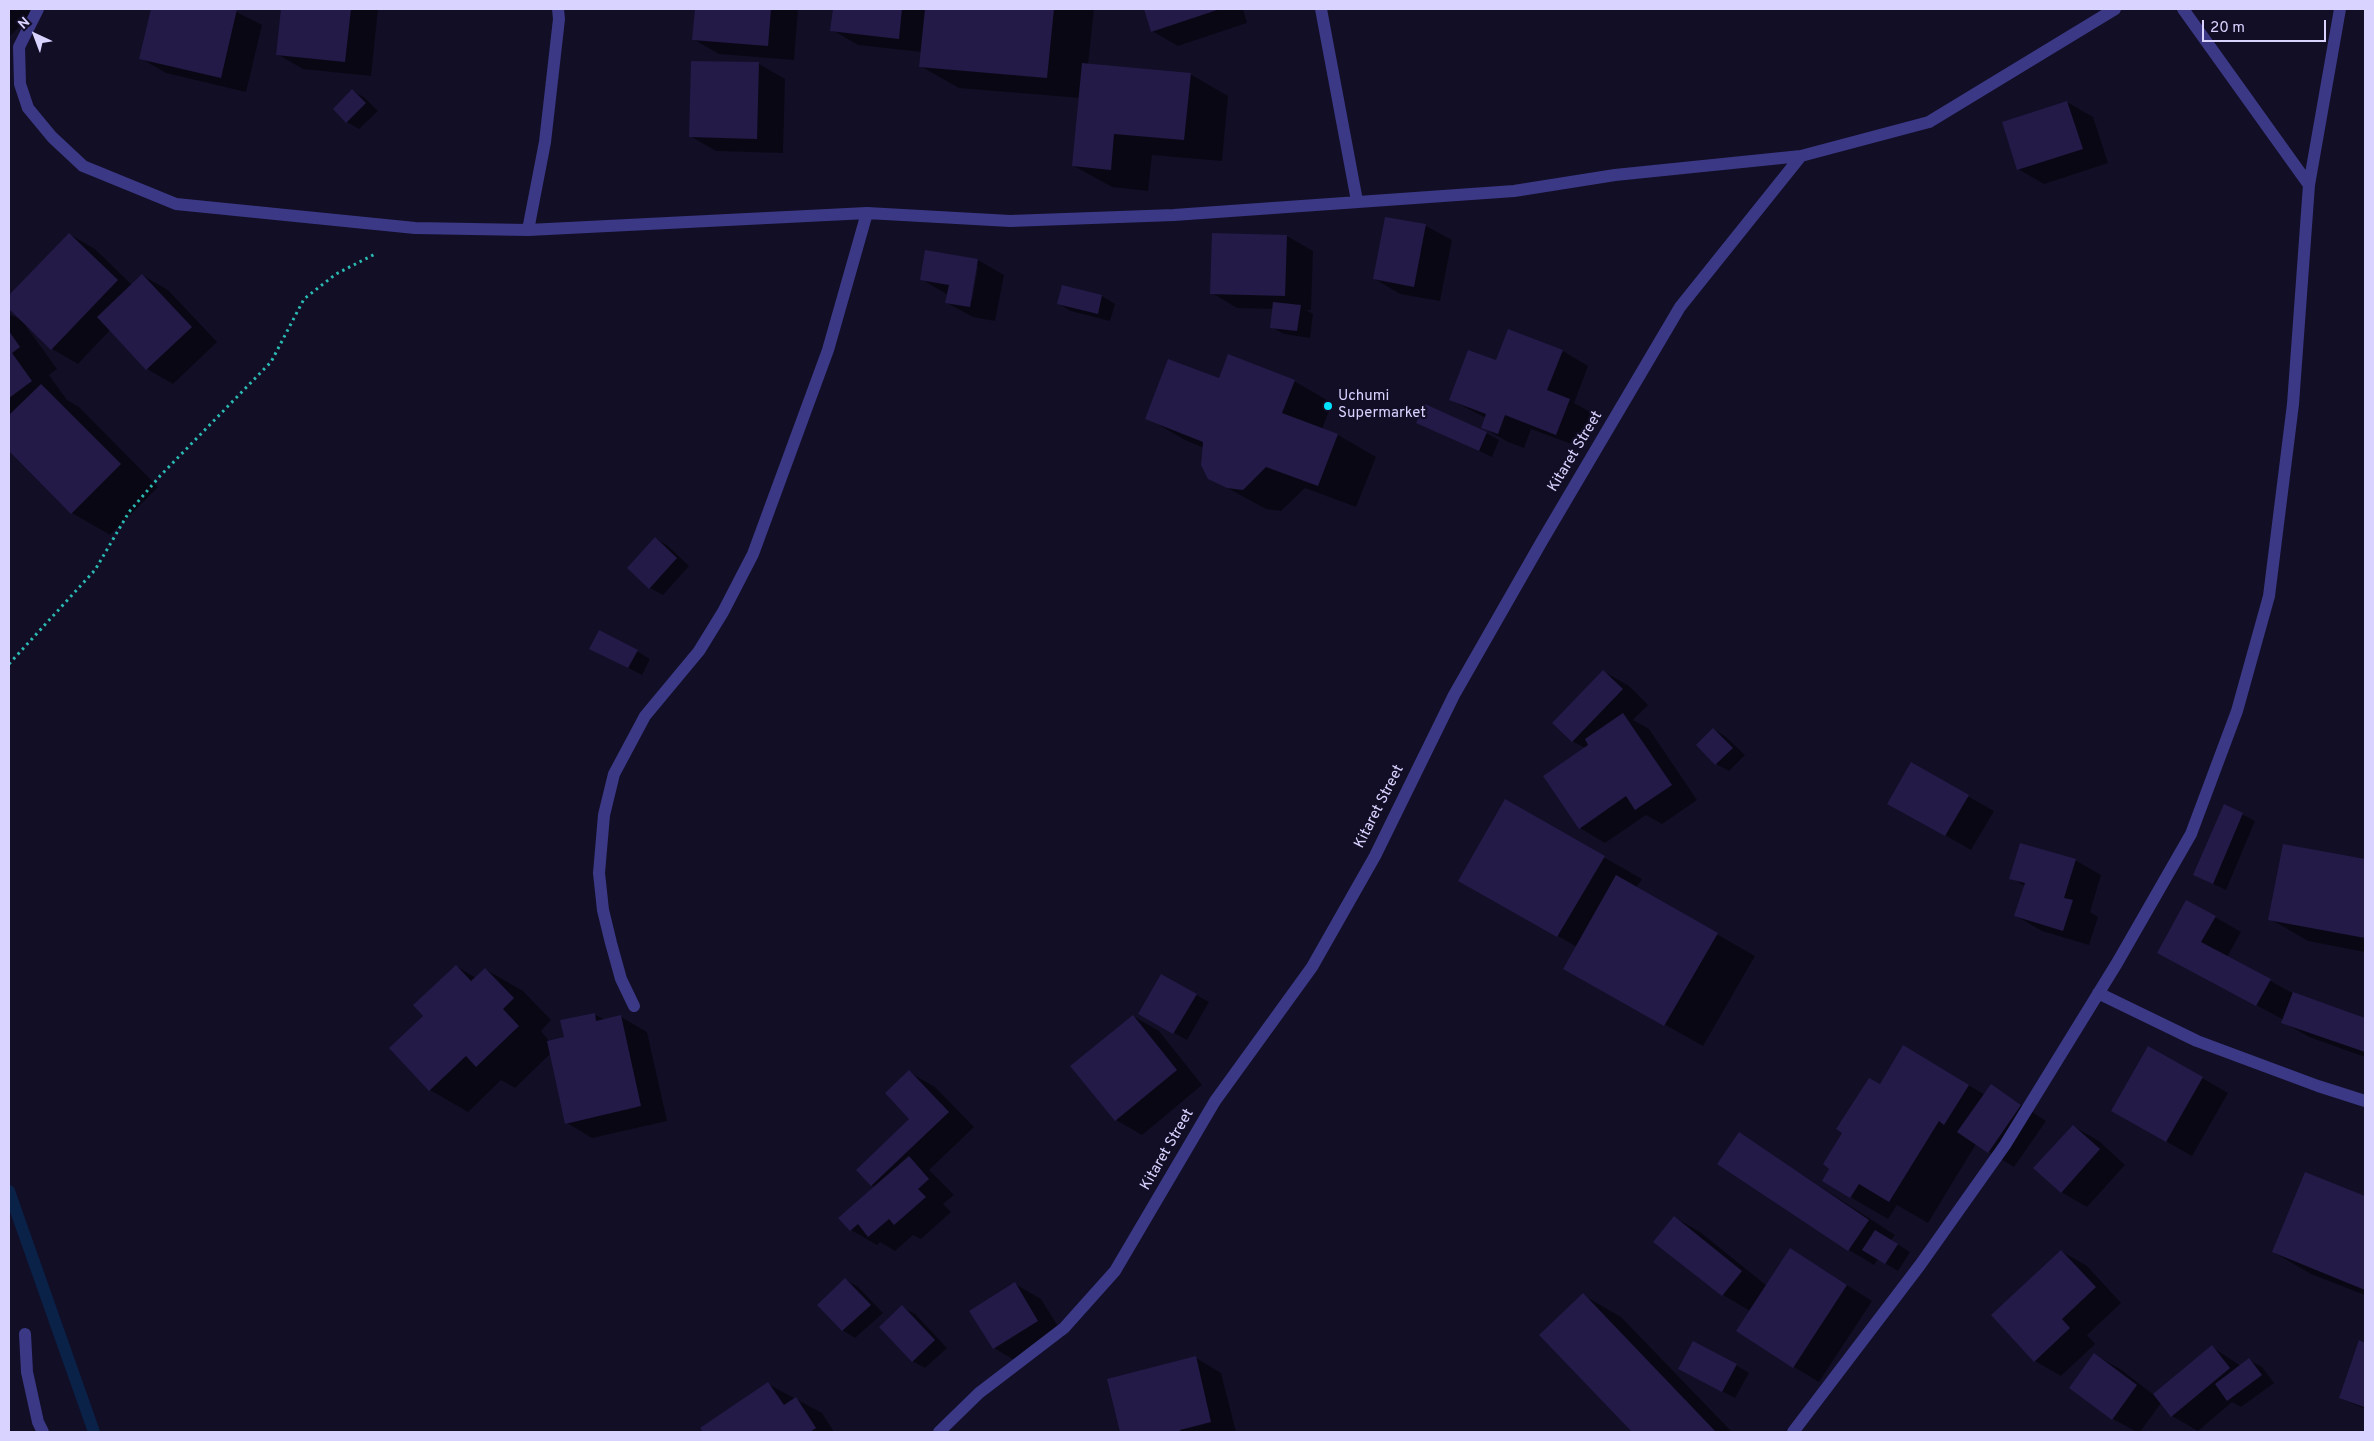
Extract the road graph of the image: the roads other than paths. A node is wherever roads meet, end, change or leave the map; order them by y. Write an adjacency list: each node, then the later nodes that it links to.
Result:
1 (38, 9): 11 (street)
2 (558, 9): 11 (street)
3 (1321, 9): 9 (street)
4 (2115, 9): 7 (street)
5 (2183, 9): 8 (street)
6 (2340, 9): 8 (street)
7 (1801, 156): 9 (street); 17 (street, Kitaret Street)
8 (2310, 185): 12 (street)
9 (1357, 202): 10 (street)
10 (867, 214): 11 (street); 13 (street)
11 (528, 230)
12 (2098, 993): 14 (street); 18 (street)
13 (634, 1006)
14 (2365, 1101)
15 (25, 1334): 16 (street)
16 (43, 1432)
17 (939, 1432)
18 (1793, 1432)

